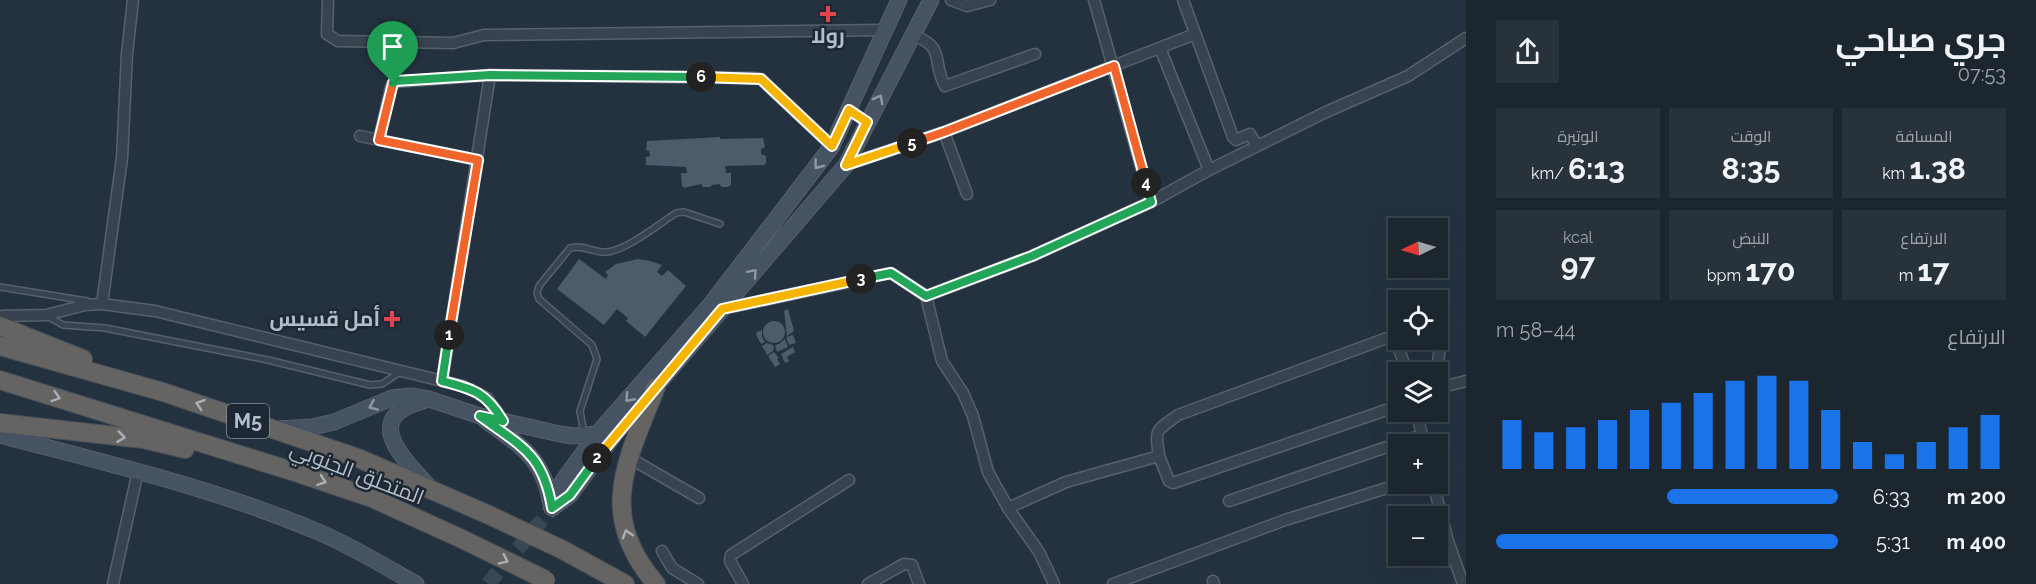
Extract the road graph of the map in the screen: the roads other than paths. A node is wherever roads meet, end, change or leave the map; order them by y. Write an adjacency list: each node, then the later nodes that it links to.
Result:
1 (133, 0): 32 (street)
2 (328, 0): 9 (street)
3 (899, 0): 9 (main road)
4 (931, 0): 11 (main road)
5 (951, 0): 6 (street)
6 (990, 0)
7 (1094, 0): 15 (street)
8 (1183, 0): 10 (street)
9 (885, 30): 17 (main road)
10 (1195, 34): 13 (street); 23 (street)
11 (913, 35): 14 (street); 18 (main road, one-way to 11)
12 (1466, 38): 23 (street)
13 (1160, 48): 15 (street); 26 (street)
14 (1035, 54)
15 (1114, 66): 19 (street); 28 (street)
16 (490, 75): 21 (street); 22 (street); 24 (street)
17 (849, 110): 18 (main road); 22 (main road)
18 (867, 122): 25 (main road)
19 (944, 132): 25 (street); 27 (street)
20 (360, 136): 21 (street)
21 (379, 140): 24 (street)
22 (832, 146): 52 (main road, one-way to 52)
23 (1257, 146): 26 (street)
24 (478, 160): 40 (street)
25 (846, 165): 33 (main road, one-way to 25)
26 (1209, 170): 28 (street)
27 (967, 194)
28 (1151, 202): 31 (street)
29 (720, 224): 52 (lane)
30 (0, 287): 32 (lane)
31 (926, 296): 33 (street); 65 (street)
32 (102, 304): 34 (street); 38 (street)
33 (722, 309): 43 (main road)
34 (46, 315): 35 (street); 38 (lane)
35 (1, 319): 44 (highway)
36 (0, 346): 44 (highway, المتحلق الجنوبي / M5)
37 (1404, 362): 54 (street)
38 (402, 371): 40 (street)
39 (0, 380): 57 (highway, المتحلق الجنوبي / M5, one-way to 57)
40 (442, 381): 48 (street)
41 (1466, 381): 42 (street)
42 (1448, 386)
43 (656, 387): 55 (highway); 64 (main road)
44 (163, 392): 50 (highway, المتحلق الجنوبي / M5, one-way to 44)
45 (429, 399): 47 (main road); 50 (main road, المتحلق الجنوبي, one-way to 50); 60 (main road, المتحلق الجنوبي)
46 (1388, 409): 54 (street)
47 (480, 416): 48 (main road); 64 (main road)
48 (503, 421): 52 (main road)
49 (0, 423): 57 (highway, one-way to 57)
50 (273, 429): 60 (highway, المتحلق الجنوبي / M5)
51 (0, 435): 56 (main road)
52 (590, 435): 64 (main road)
53 (1388, 450): 63 (street)
54 (1159, 456): 65 (street)
55 (628, 457): 62 (street); 71 (highway, one-way to 55)
56 (138, 471): 68 (street); 69 (main road)
57 (298, 473): 67 (highway, المتحلق الجنوبي / M5, one-way to 67, bridge)
58 (849, 480): 73 (street)
59 (1388, 488): 77 (street)
60 (431, 490): 70 (highway, المتحلق الجنوبي / M5, bridge)
61 (1436, 494): 78 (street)
62 (699, 498)
63 (1229, 501)
64 (552, 508)
65 (1008, 508): 76 (street)
66 (662, 551): 72 (street)
67 (549, 582)
68 (113, 584)
69 (416, 584)
70 (625, 584)
71 (656, 584)
72 (698, 584)
73 (743, 584)
74 (868, 584): 75 (street)
75 (918, 584)
76 (1054, 584)
77 (1113, 584)
78 (1462, 584)

